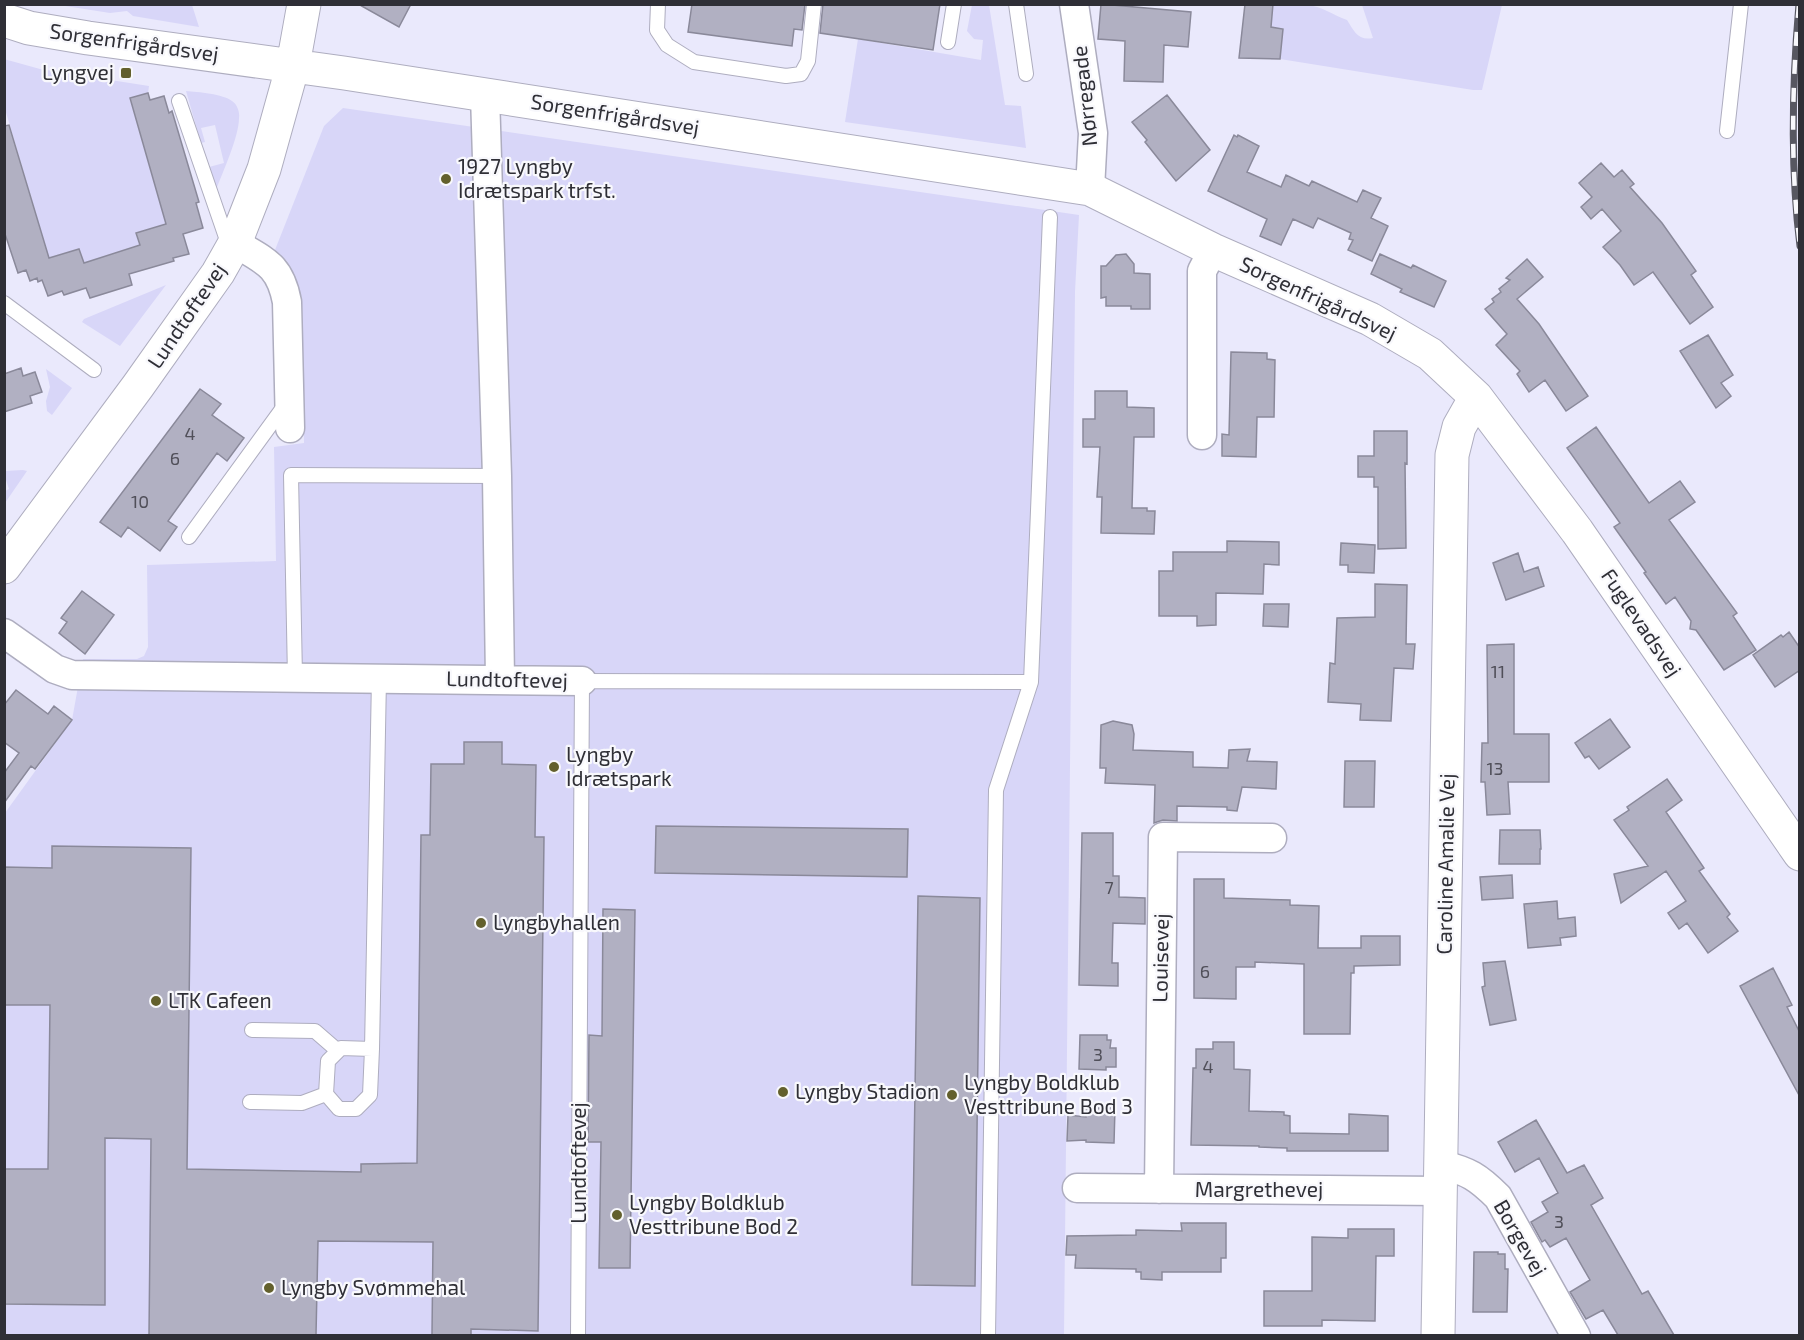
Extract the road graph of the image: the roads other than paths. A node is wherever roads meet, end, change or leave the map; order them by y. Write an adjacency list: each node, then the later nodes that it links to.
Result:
1 (304, 4): 10 (street, Lundtoftevej)
2 (658, 4): 3 (lane)
3 (814, 4)
4 (954, 4): 9 (lane)
5 (1016, 4): 11 (lane)
6 (1074, 4): 15 (street, Nørregade)
7 (1742, 4): 14 (lane)
8 (4, 20): 10 (street, Sorgenfrigårdsvej)
9 (948, 42)
10 (293, 65): 12 (street, Sorgenfrigårdsvej); 17 (street, Lundtoftevej)
11 (1026, 74)
12 (485, 95): 15 (street, Sorgenfrigårdsvej); 25 (street)
13 (179, 101): 17 (lane)
14 (1727, 131)
15 (1090, 189): 18 (street, Sorgenfrigårdsvej)
16 (1050, 217): 33 (lane)
17 (233, 247): 22 (street); 27 (street, Lundtoftevej)
18 (1213, 250): 21 (street, Sorgenfrigårdsvej); 24 (street, Sorgenfrigårdsvej)
19 (4, 303): 20 (lane)
20 (94, 370)
21 (1476, 397): 35 (street, Fuglevadsvej); 41 (street, Caroline Amalie Vej)
22 (290, 398): 23 (street); 26 (lane)
23 (290, 428)
24 (1202, 435)
25 (497, 476): 29 (lane); 31 (street)
26 (189, 537)
27 (4, 567)
28 (4, 633): 29 (street, Lundtoftevej)
29 (295, 677): 30 (street, Lundtoftevej)
30 (379, 678): 31 (street, Lundtoftevej); 37 (lane)
31 (500, 679): 32 (street, Lundtoftevej)
32 (582, 681): 33 (lane); 44 (lane, Lundtoftevej)
33 (1031, 682): 45 (lane)
34 (1272, 838): 43 (street, Louisevej)
35 (1800, 854)
36 (252, 1030): 38 (lane)
37 (372, 1049): 38 (lane); 39 (lane)
38 (338, 1051): 39 (lane)
39 (326, 1094): 40 (lane)
40 (250, 1102)
41 (1441, 1178): 43 (street, Margrethevej); 46 (street, Caroline Amalie Vej); 47 (street, Borgevej)
42 (1077, 1188): 43 (street, Margrethevej)
43 (1159, 1189)
44 (578, 1335)
45 (988, 1335)
46 (1438, 1335)
47 (1575, 1335)

